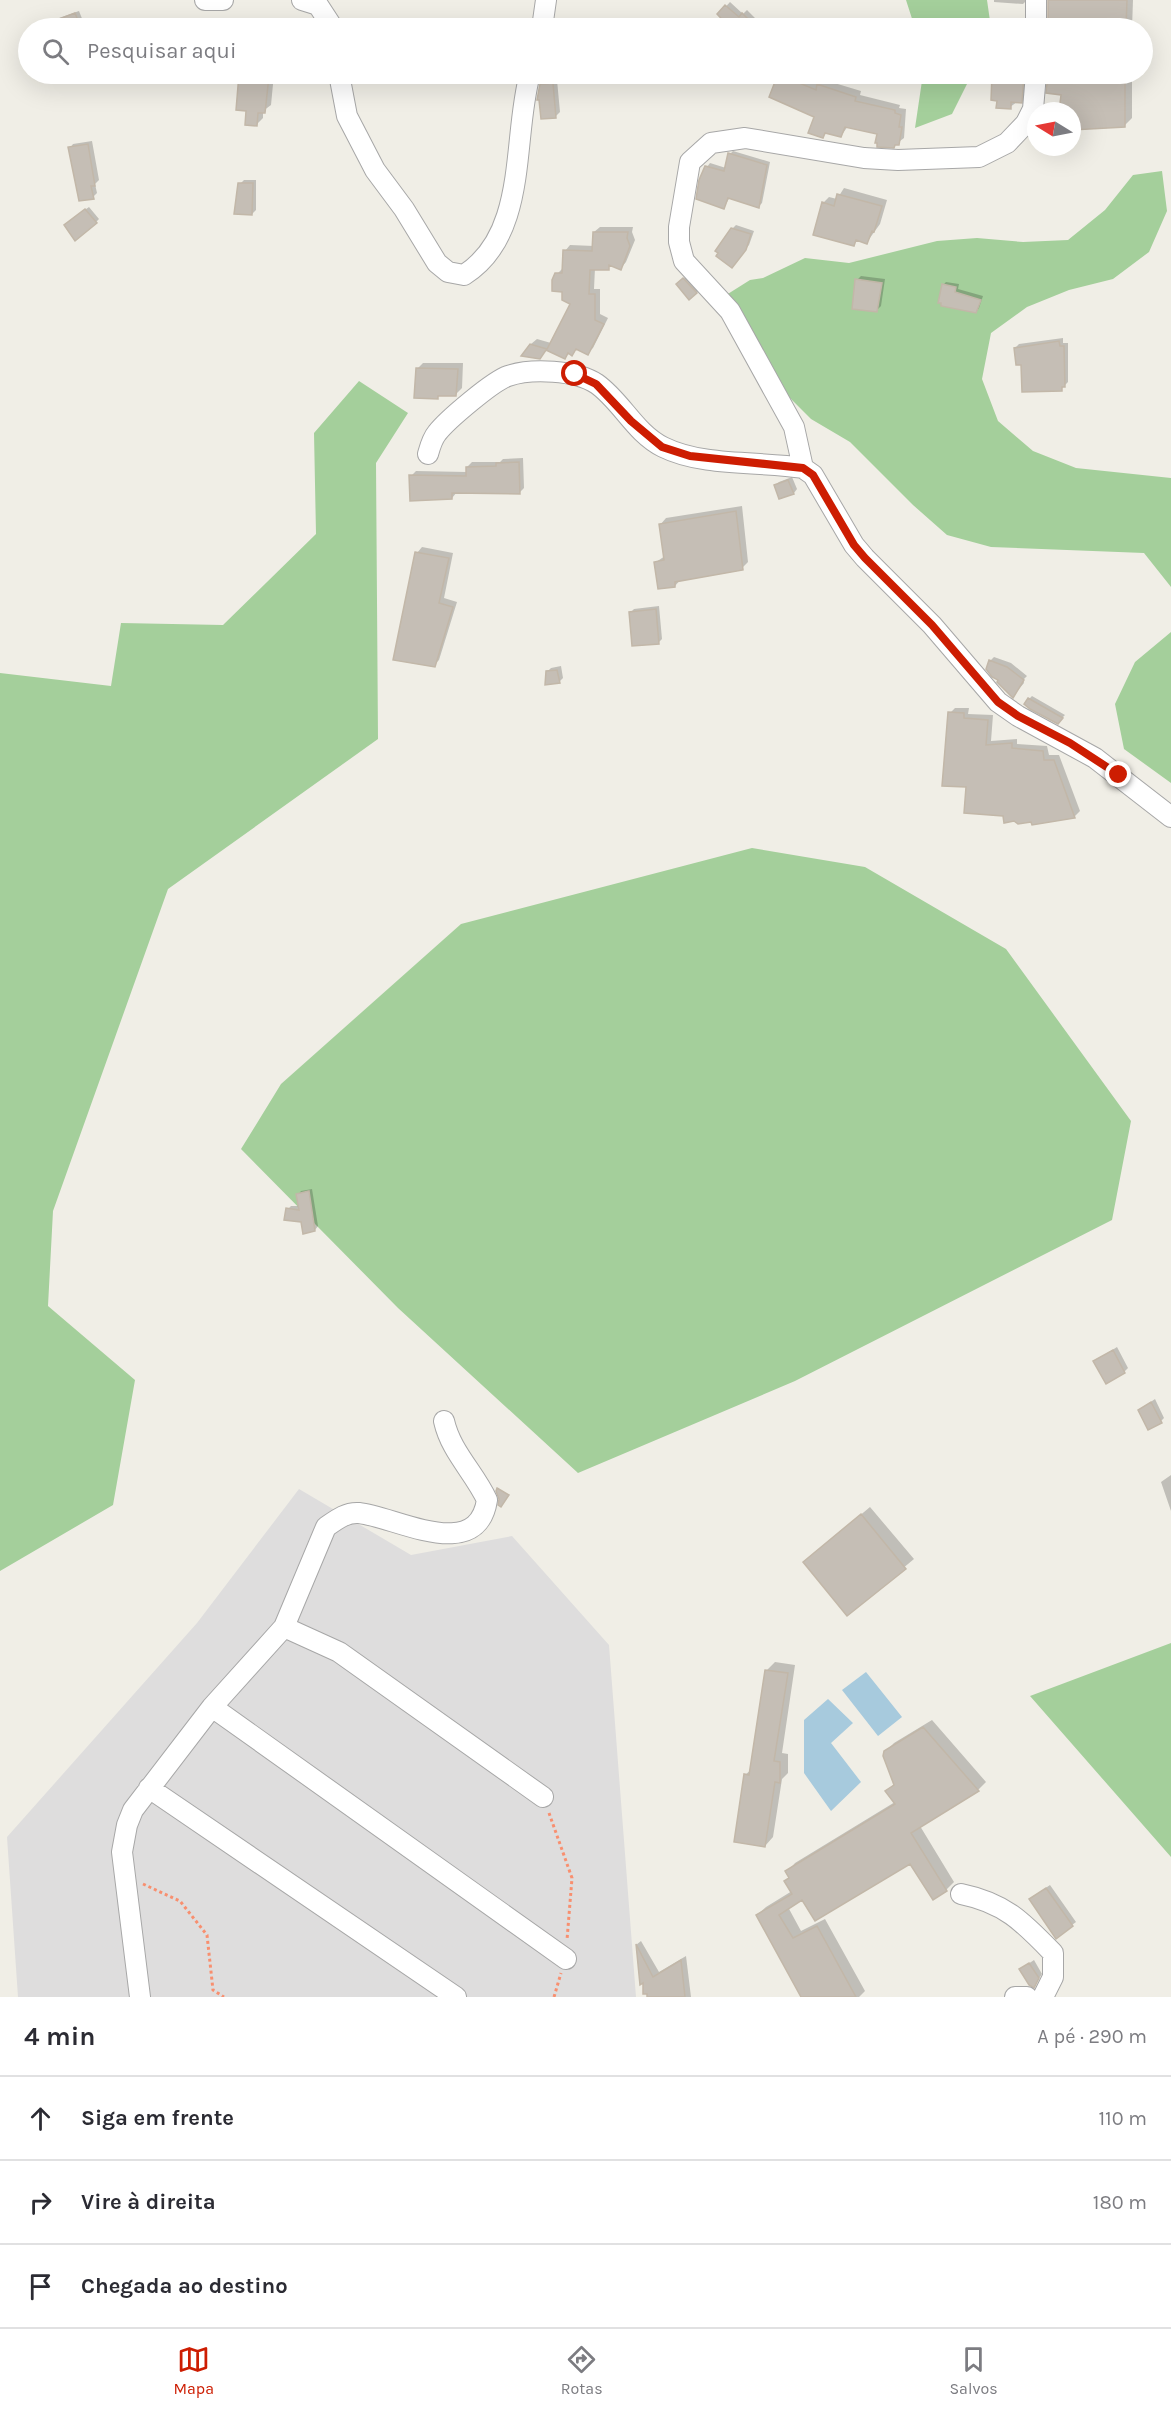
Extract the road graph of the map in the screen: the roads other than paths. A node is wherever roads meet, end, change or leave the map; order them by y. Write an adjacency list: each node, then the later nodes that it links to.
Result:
1 (205, 0): 2 (street)
2 (223, 0)
3 (303, 0): 6 (street)
4 (546, 0): 7 (street)
5 (1036, 0): 8 (street)
6 (326, 18)
7 (543, 18)
8 (1036, 18)
9 (341, 84): 10 (street)
10 (529, 84)
11 (1035, 84): 13 (street)
12 (428, 454): 13 (street)
13 (803, 468): 14 (street)
14 (1171, 817)
15 (444, 1421): 16 (street)
16 (284, 1627): 17 (street); 19 (street)
17 (212, 1707): 18 (street); 21 (street)
18 (149, 1788): 22 (street); 23 (street)
19 (543, 1797)
20 (961, 1894): 26 (street)
21 (566, 1959)
22 (140, 1997)
23 (456, 1997)
24 (1015, 1997): 25 (street)
25 (1027, 1997)
26 (1043, 1997)

